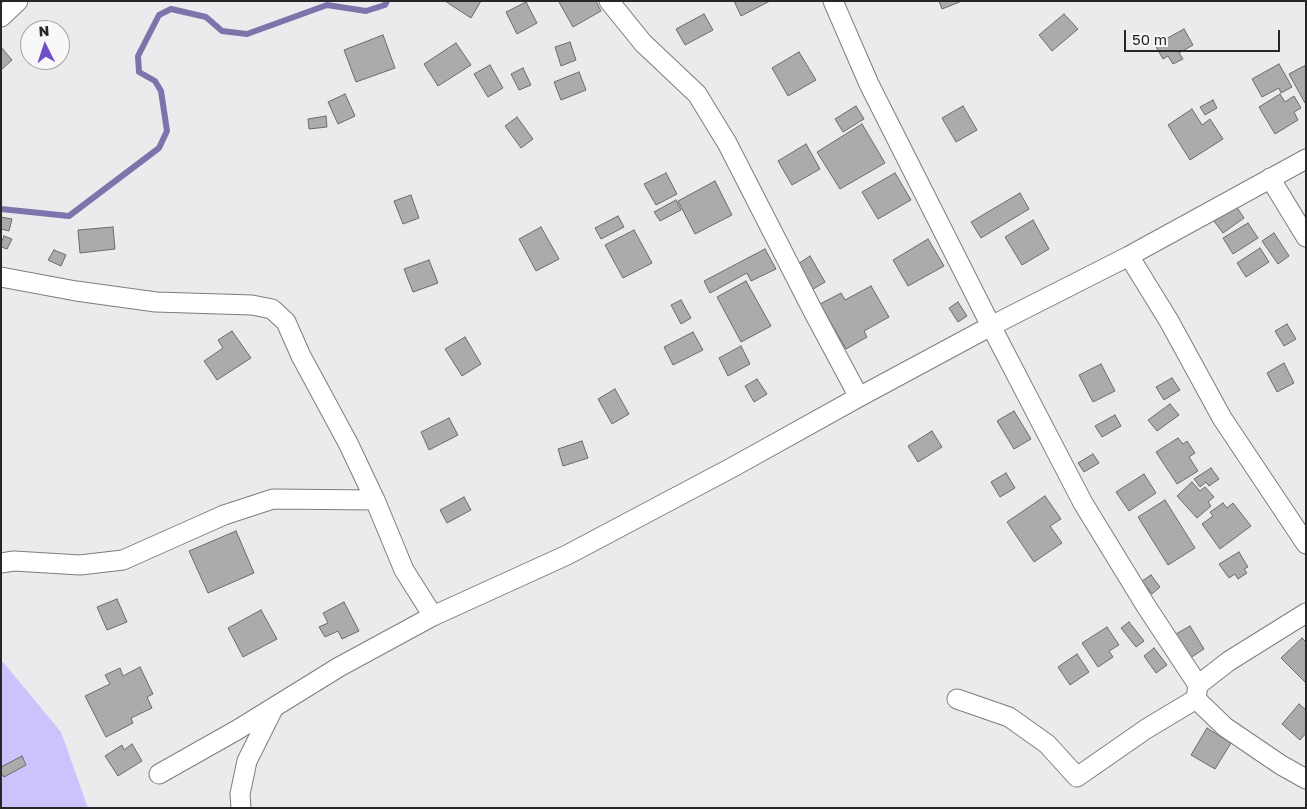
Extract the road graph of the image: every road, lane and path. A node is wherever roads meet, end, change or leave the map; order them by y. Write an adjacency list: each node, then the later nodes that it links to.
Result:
1 (18, 1): 4 (street)
2 (609, 1): 11 (street)
3 (833, 1): 10 (street)
4 (1, 17)
5 (1306, 159): 6 (street)
6 (1270, 178): 7 (street); 8 (street)
7 (1306, 237)
8 (1129, 256): 10 (street); 13 (street)
9 (1, 276): 12 (street)
10 (991, 326): 11 (street); 17 (street)
11 (859, 397): 16 (street)
12 (375, 500): 14 (street); 16 (street)
13 (1306, 544)
14 (1, 563)
15 (1306, 613): 17 (street)
16 (433, 616): 19 (street)
17 (1197, 692): 18 (street); 21 (street)
18 (957, 699)
19 (274, 707): 20 (street); 22 (street)
20 (159, 774)
21 (1306, 779)
22 (241, 808)

